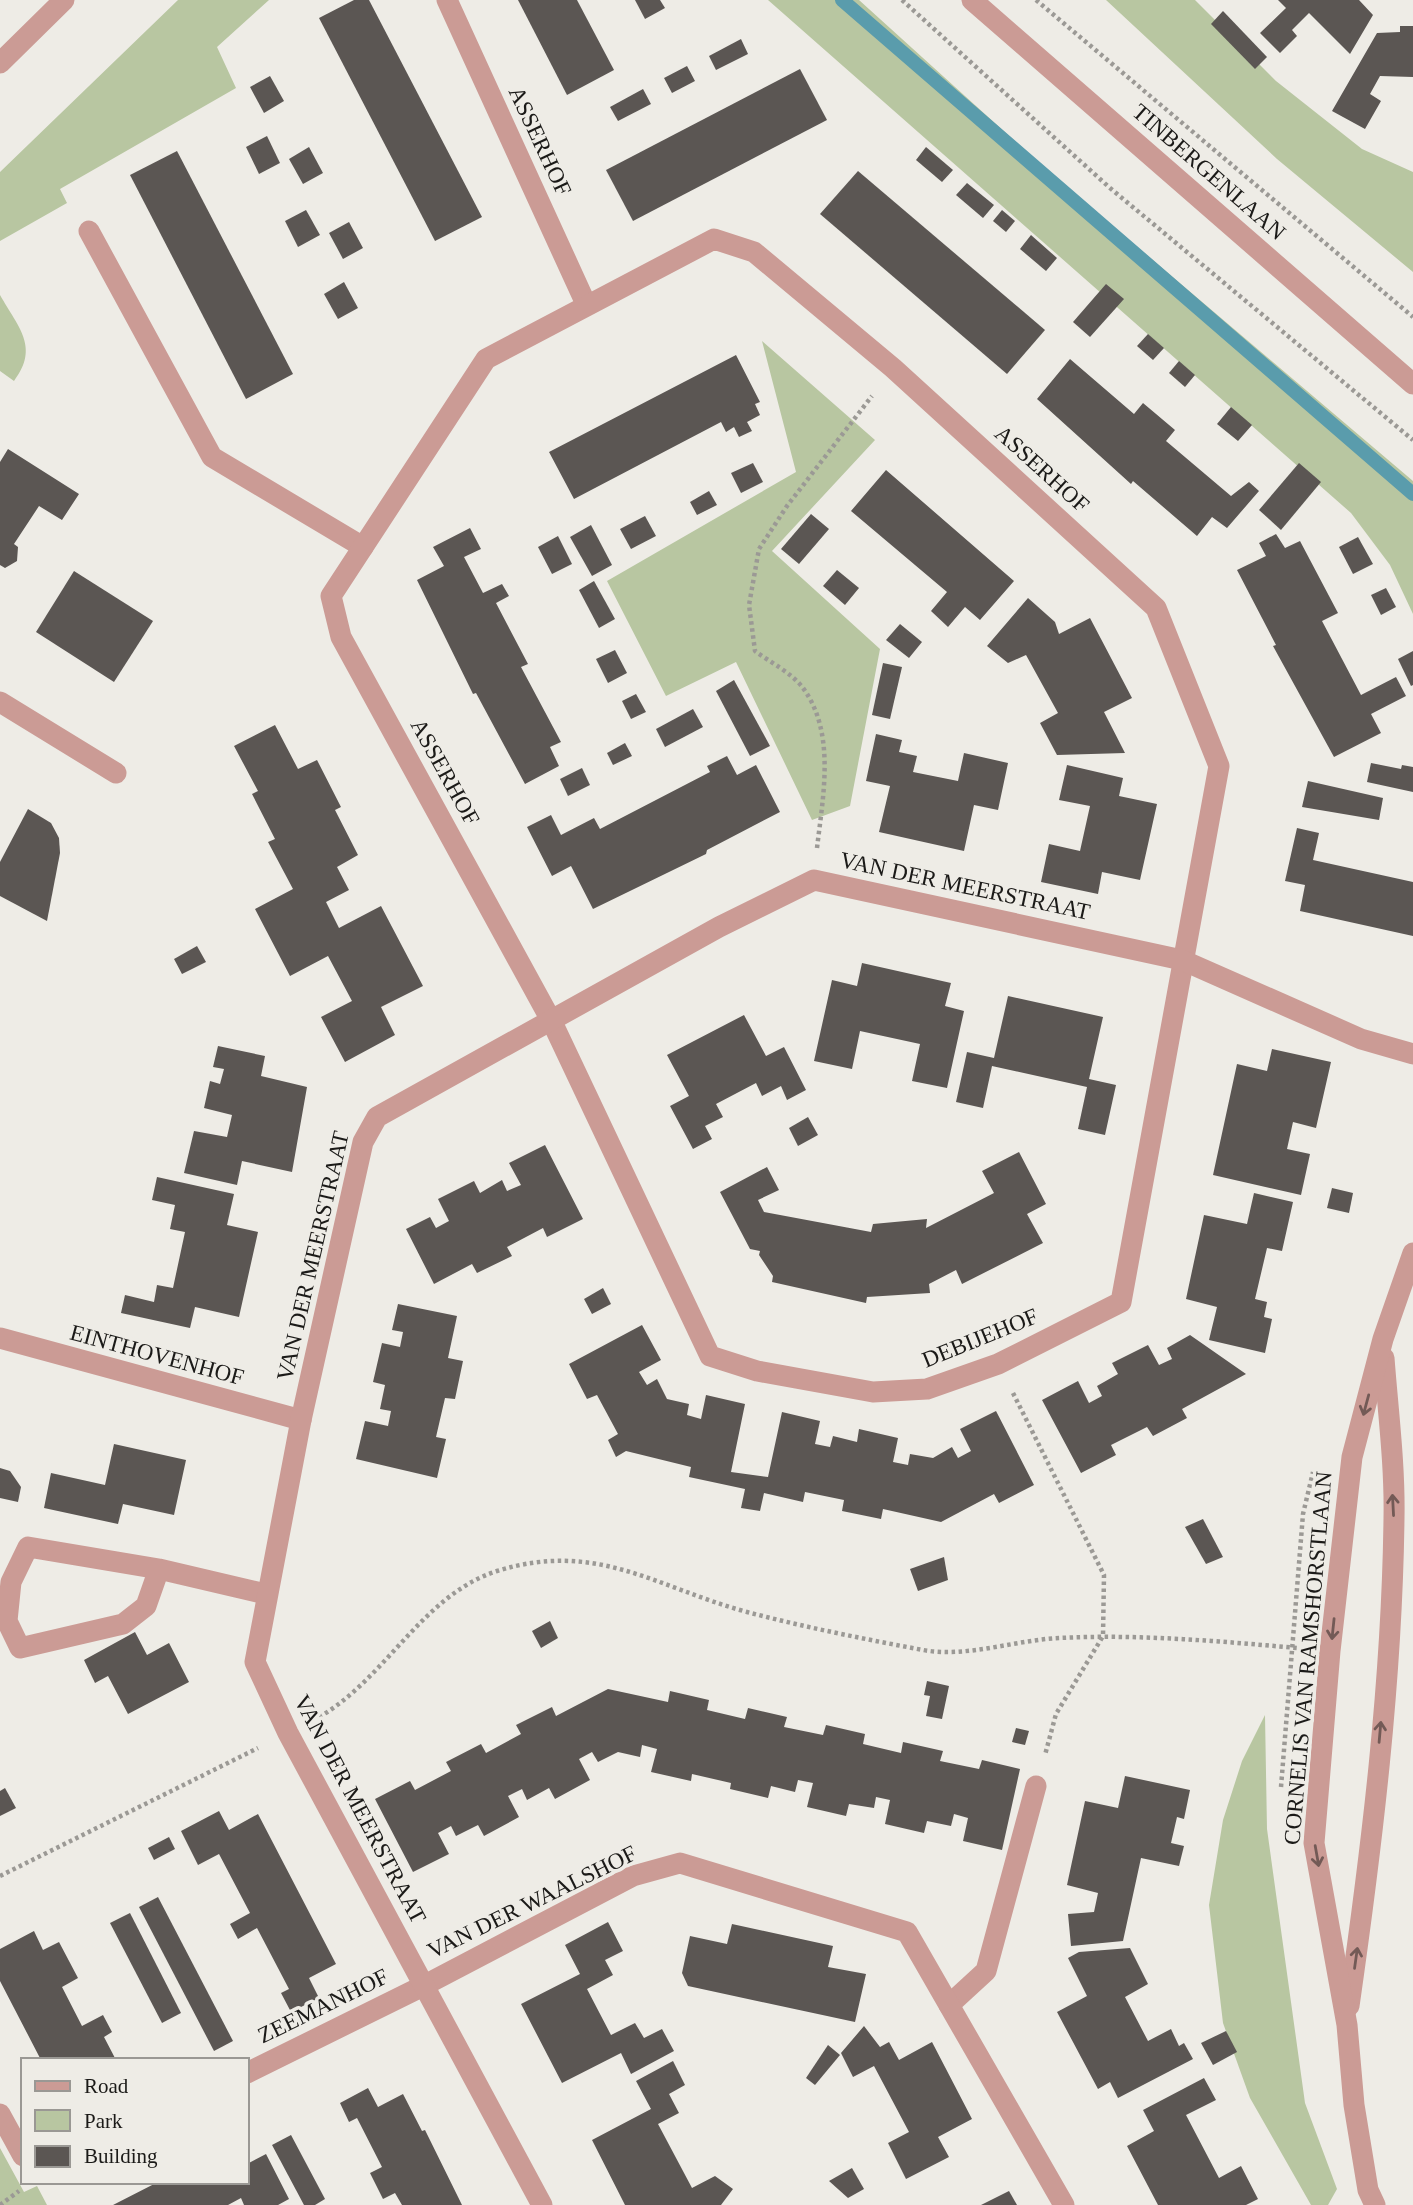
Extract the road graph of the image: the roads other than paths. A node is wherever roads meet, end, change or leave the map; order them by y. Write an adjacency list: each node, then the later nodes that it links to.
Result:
1 (64, 0): 4 (street)
2 (447, 0): 6 (street, ASSERHOF)
3 (971, 0): 7 (street, TINBERGENLAAN)
4 (0, 63)
5 (89, 231): 8 (street)
6 (586, 304): 8 (street, ASSERHOF); 11 (street, ASSERHOF)
7 (1413, 384)
8 (363, 547): 12 (street, ASSERHOF)
9 (0, 702): 10 (street)
10 (116, 773)
11 (1182, 960): 12 (street, VAN DER MEERSTRAAT); 12 (street, DEBIJEHOF); 13 (street, VAN DER MEERSTRAAT)
12 (552, 1022): 17 (street, VAN DER MEERSTRAAT)
13 (1413, 1054)
14 (1413, 1253): 16 (street, CORNELIS VAN RAMSHORSTLAAN)
15 (0, 1338): 17 (street, EINTHOVENHOF)
16 (1383, 1339): 23 (street, CORNELIS VAN RAMSHORSTLAAN, one-way to 16); 23 (street, CORNELIS VAN RAMSHORSTLAAN, one-way to 23)
17 (301, 1420): 19 (street, VAN DER MEERSTRAAT)
18 (159, 1569): 18 (street); 19 (street)
19 (266, 1594): 21 (street, VAN DER MEERSTRAAT)
20 (1036, 1786): 22 (street)
21 (423, 1986): 22 (street, VAN DER WAALSHOF); 24 (street, ZEEMANHOF); 28 (street, VAN DER MEERSTRAAT)
22 (949, 2005): 29 (street, VAN DER WAALSHOF)
23 (1347, 2025): 27 (street, CORNELIS VAN RAMSHORSTLAAN)
24 (248, 2073)
25 (0, 2114): 26 (street)
26 (21, 2152)
27 (1373, 2204)
28 (542, 2205)
29 (1064, 2205)

